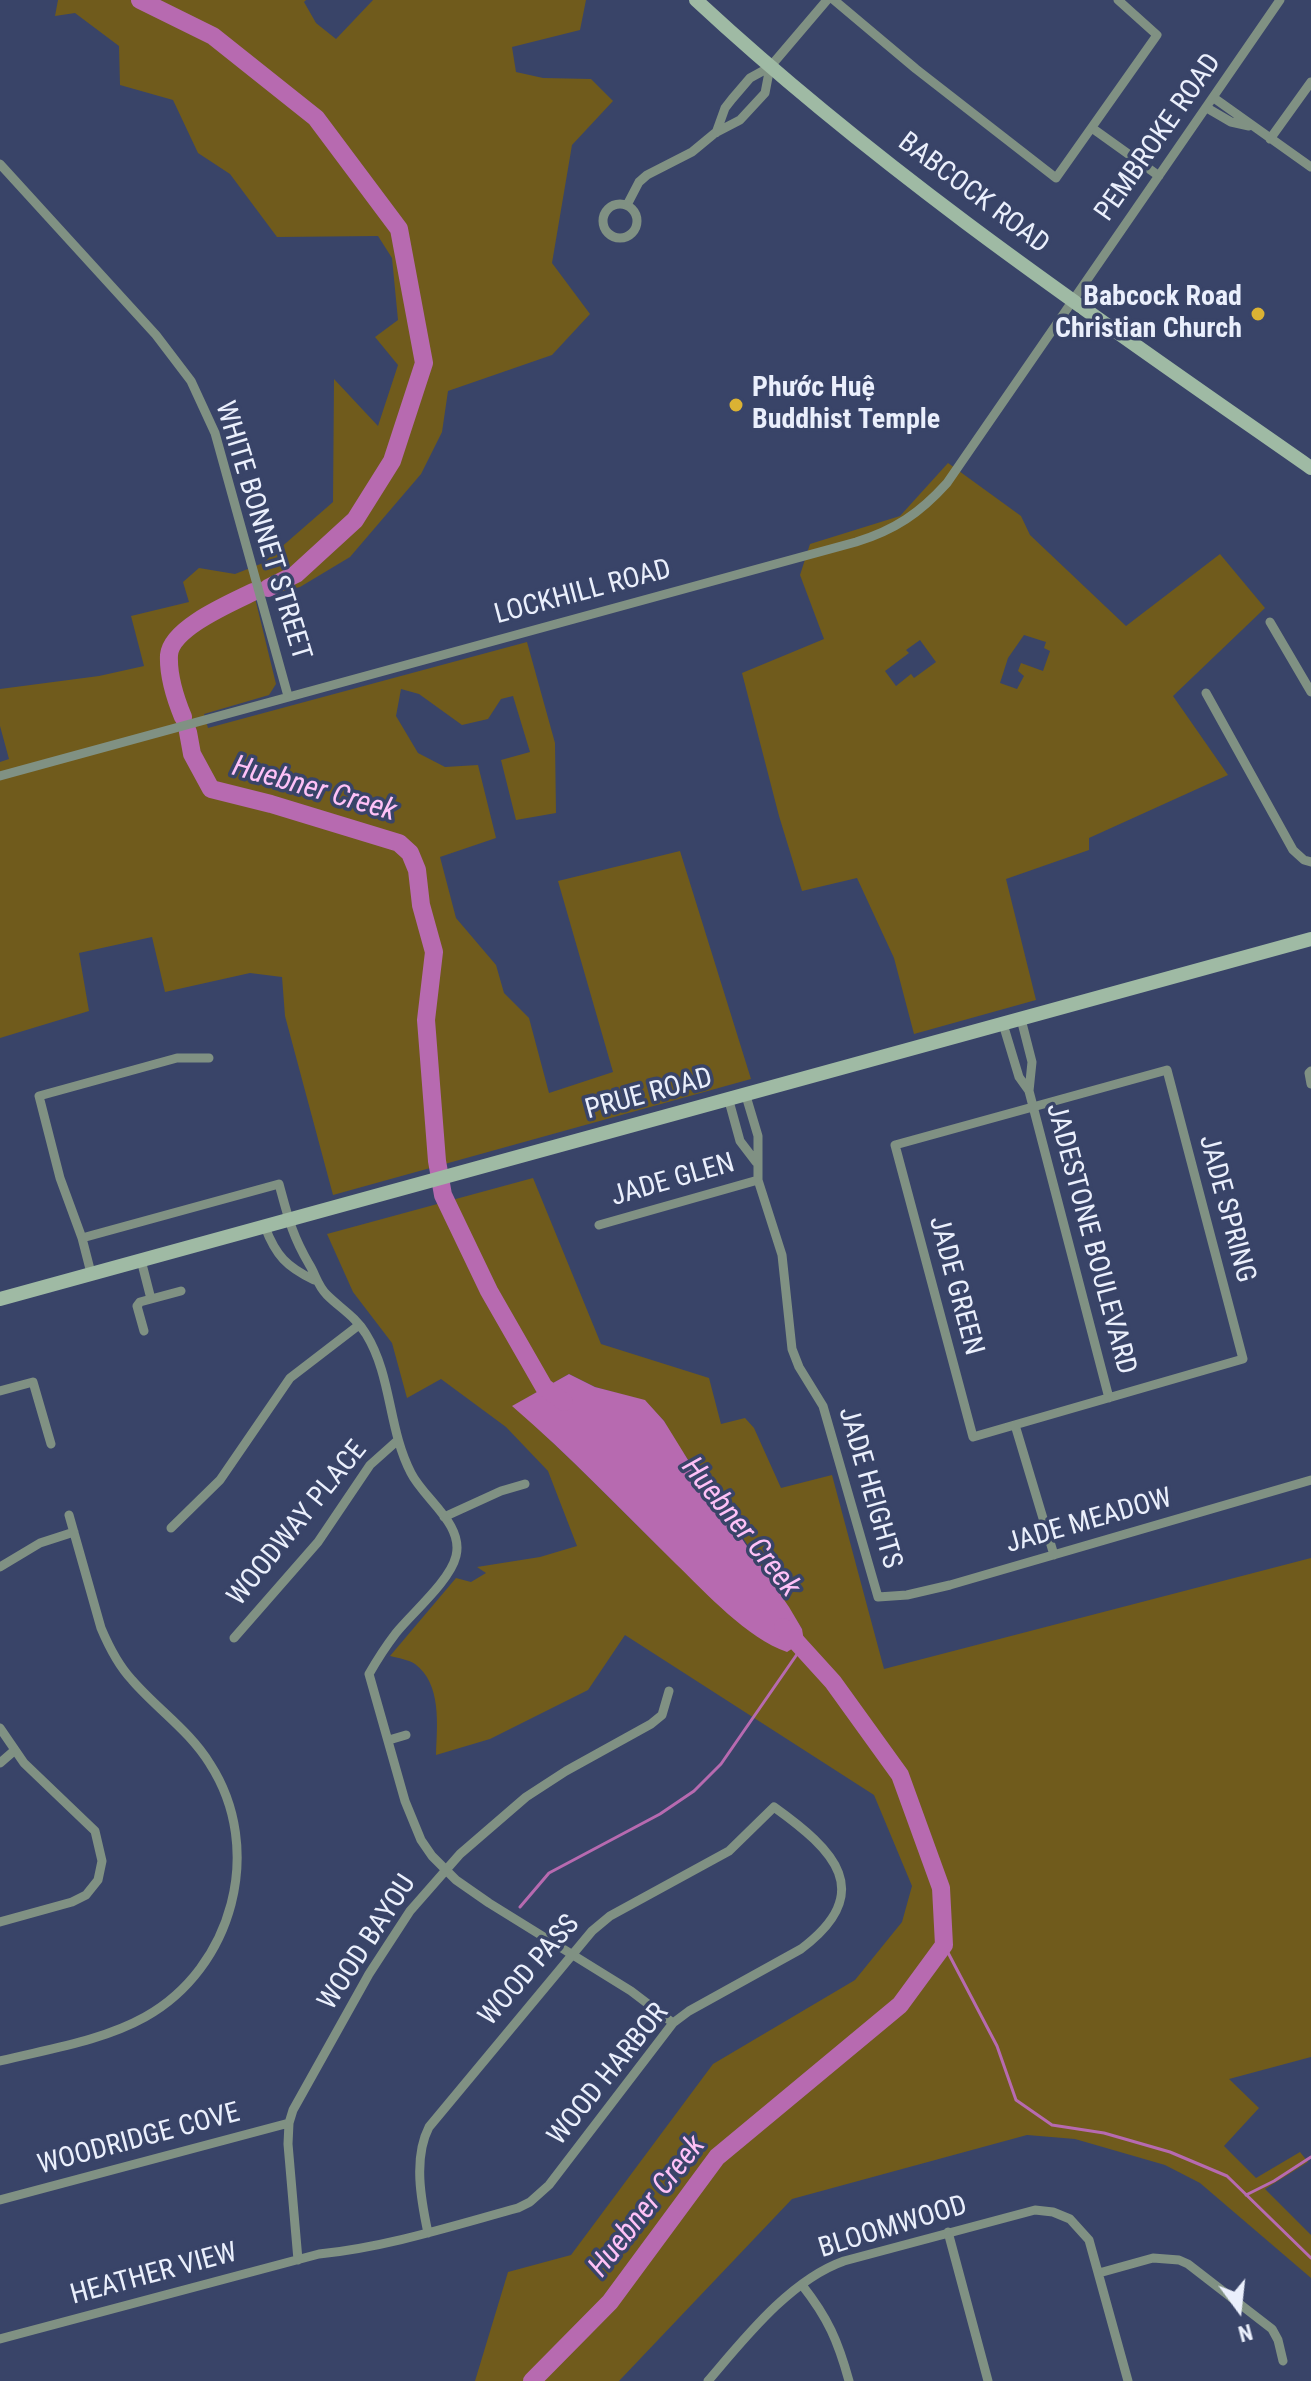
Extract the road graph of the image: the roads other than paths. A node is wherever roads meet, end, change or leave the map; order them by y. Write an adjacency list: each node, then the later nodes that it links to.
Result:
1 (696, 0): 6 (main road, BABCOCK ROAD)
2 (827, 0): 6 (street)
3 (834, 0): 13 (street)
4 (1118, 0): 13 (street)
5 (1280, 0): 8 (street, PEMBROKE ROAD)
6 (770, 67): 9 (street); 11 (street); 20 (main road, BABCOCK ROAD)
7 (1311, 82): 15 (street)
8 (1214, 98): 10 (street, PEMBROKE ROAD); 12 (street)
9 (732, 99): 11 (street); 14 (street)
10 (1207, 108): 12 (street); 18 (street, PEMBROKE ROAD)
11 (747, 112): 14 (street)
12 (1249, 126): 15 (street)
13 (1092, 128): 18 (street)
14 (715, 133): 19 (street)
15 (1270, 139): 17 (street)
16 (0, 164): 25 (street, WHITE BONNET STREET)
17 (1311, 167)
18 (1159, 176): 20 (street, PEMBROKE ROAD)
19 (627, 205)
20 (1073, 300): 21 (main road, BABCOCK ROAD); 25 (street, LOCKHILL ROAD)
21 (1311, 468)
22 (1270, 622): 23 (street)
23 (1311, 692)
24 (1206, 693): 27 (street)
25 (288, 696): 26 (street, LOCKHILL ROAD)
26 (0, 776)
27 (1311, 862)
28 (1311, 939): 29 (main road, PRUE ROAD)
29 (1021, 1019): 30 (main road, PRUE ROAD); 31 (street, JADESTONE BOULEVARD)
30 (1003, 1024): 33 (street, JADESTONE BOULEVARD); 37 (main road, PRUE ROAD)
31 (1030, 1054): 33 (street); 36 (street, JADESTONE BOULEVARD)
32 (209, 1058): 47 (street)
33 (1013, 1058): 36 (street, JADESTONE BOULEVARD)
34 (1311, 1071): 35 (street)
35 (1311, 1084)
36 (1029, 1091): 39 (street, JADESTONE BOULEVARD)
37 (746, 1096): 38 (main road, PRUE ROAD); 40 (street, JADE HEIGHTS)
38 (729, 1101): 41 (street, JADE HEIGHTS); 44 (main road, PRUE ROAD)
39 (1033, 1107): 59 (street, JADESTONE BOULEVARD); 59 (street, JADE SPRING); 60 (street, JADE GREEN)
40 (756, 1129): 41 (street); 42 (street, JADE HEIGHTS)
41 (738, 1133): 42 (street, JADE HEIGHTS)
42 (756, 1162): 43 (street, JADE HEIGHTS)
43 (758, 1180): 45 (street, JADE GLEN); 71 (street, JADE HEIGHTS)
44 (289, 1221): 46 (main road, PRUE ROAD); 47 (street); 48 (street)
45 (599, 1225)
46 (265, 1227): 49 (main road, PRUE ROAD); 50 (street)
47 (82, 1238): 51 (street)
48 (301, 1251): 50 (street); 52 (street)
49 (141, 1260): 51 (main road, PRUE ROAD); 55 (street)
50 (284, 1261): 52 (street)
51 (91, 1273): 54 (main road, PRUE ROAD)
52 (314, 1280): 56 (street)
53 (181, 1291): 55 (street)
54 (0, 1299)
55 (151, 1299): 57 (street)
56 (359, 1325): 61 (street); 67 (street)
57 (144, 1331)
58 (0, 1391): 62 (street)
59 (1109, 1398): 60 (street)
60 (1015, 1425): 69 (street)
61 (398, 1440): 66 (street); 72 (street, WOODWAY PLACE)
62 (51, 1444)
63 (1311, 1480): 69 (street, JADE MEADOW)
64 (525, 1484): 66 (street)
65 (69, 1515): 68 (street)
66 (444, 1517): 76 (street)
67 (171, 1528)
68 (74, 1532): 70 (street); 84 (street)
69 (1054, 1555): 71 (street, JADE MEADOW)
70 (0, 1567)
71 (878, 1597)
72 (234, 1638)
73 (669, 1691): 80 (street, WOOD BAYOU)
74 (0, 1728): 77 (street)
75 (406, 1735): 76 (street)
76 (389, 1740): 80 (street)
77 (15, 1750): 78 (street); 81 (street)
78 (0, 1763)
79 (774, 1807): 82 (street, WOOD PASS); 83 (street, WOOD HARBOR)
80 (445, 1870): 82 (street); 85 (street, WOOD BAYOU)
81 (0, 1922)
82 (573, 1954): 83 (street); 88 (street, WOOD PASS)
83 (673, 2023): 88 (street, WOOD HARBOR)
84 (0, 2061)
85 (289, 2123): 86 (street, WOODRIDGE COVE); 90 (street)
86 (0, 2200)
87 (948, 2232): 91 (street, BLOOMWOOD); 92 (street, BLOOMWOOD); 97 (street)
88 (428, 2233): 89 (street, WOOD HARBOR)
89 (319, 2254): 90 (street, HEATHER VIEW)
90 (298, 2260): 93 (street, HEATHER VIEW)
91 (1099, 2273): 94 (street); 98 (street, BLOOMWOOD)
92 (802, 2285): 95 (street, BLOOMWOOD); 96 (street)
93 (0, 2339)
94 (1283, 2361)
95 (708, 2381)
96 (849, 2381)
97 (988, 2381)
98 (1128, 2381)

